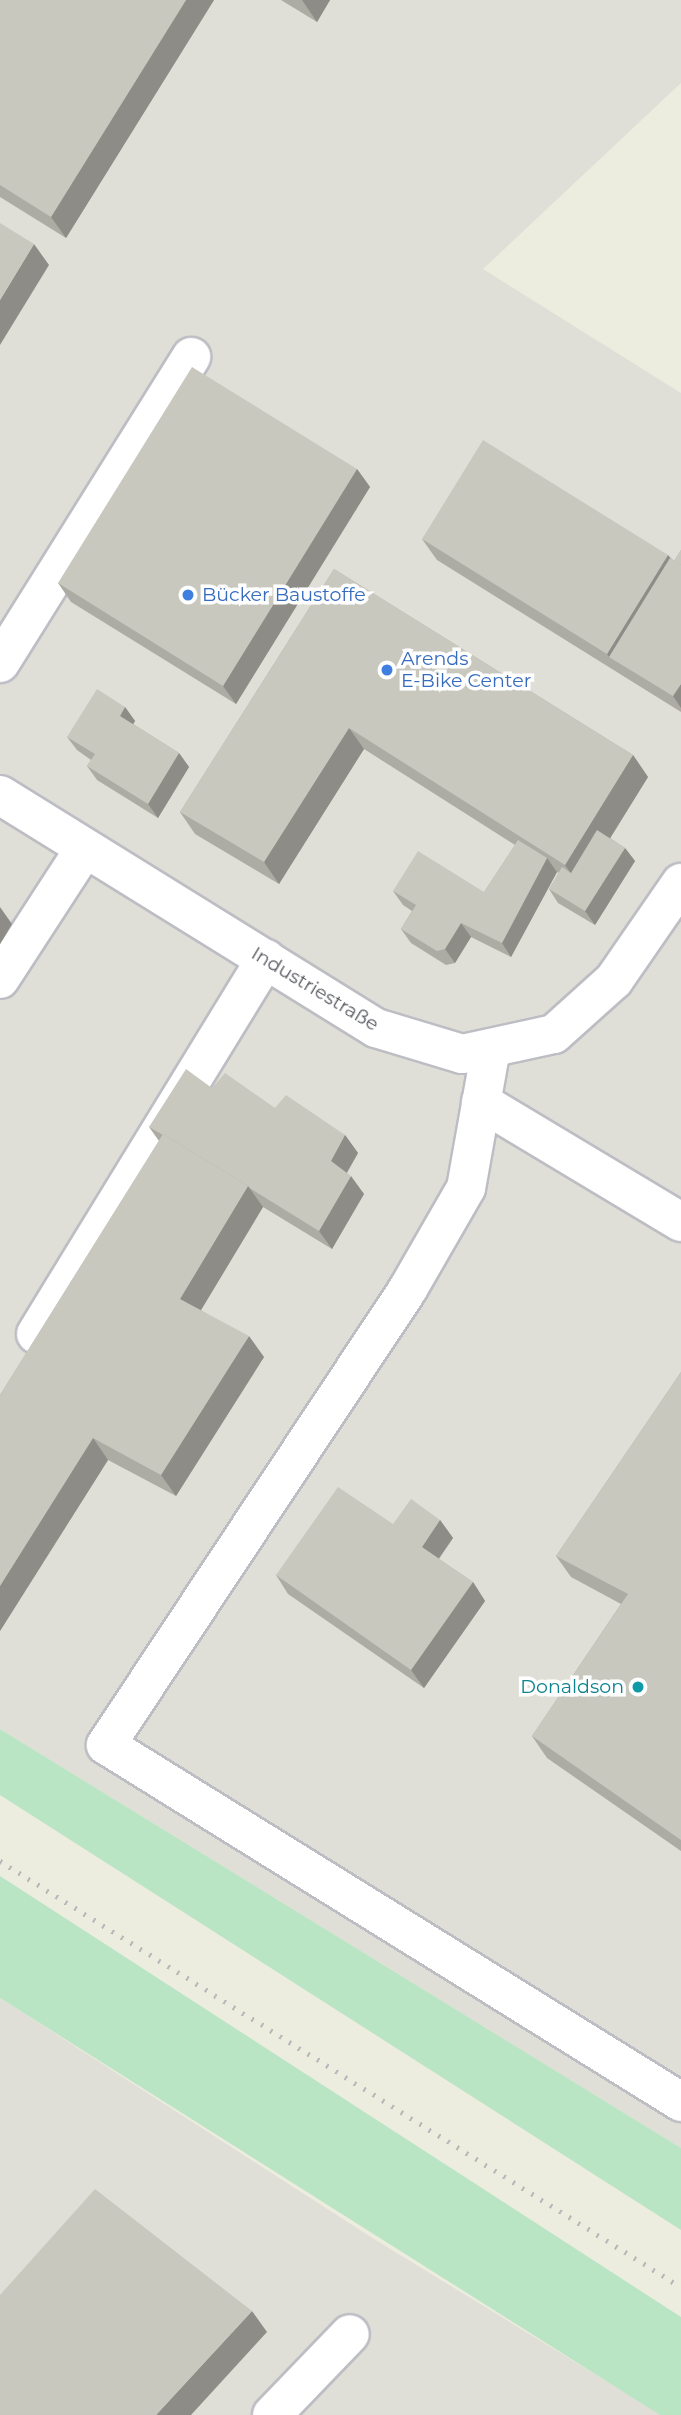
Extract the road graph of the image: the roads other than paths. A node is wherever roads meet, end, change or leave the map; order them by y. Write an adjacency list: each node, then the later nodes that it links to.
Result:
1 (191, 357): 2 (street)
2 (0, 663)
3 (0, 795): 4 (street, Industriestraße)
4 (85, 848): 6 (street, Industriestraße); 7 (street)
5 (681, 883): 8 (street, Industriestraße)
6 (266, 960): 8 (street, Industriestraße); 11 (street)
7 (0, 979)
8 (491, 1048): 9 (street)
9 (481, 1102): 10 (street); 12 (street)
10 (681, 1222)
11 (36, 1334)
12 (681, 2102)
13 (350, 2334): 14 (street)
14 (272, 2415)

